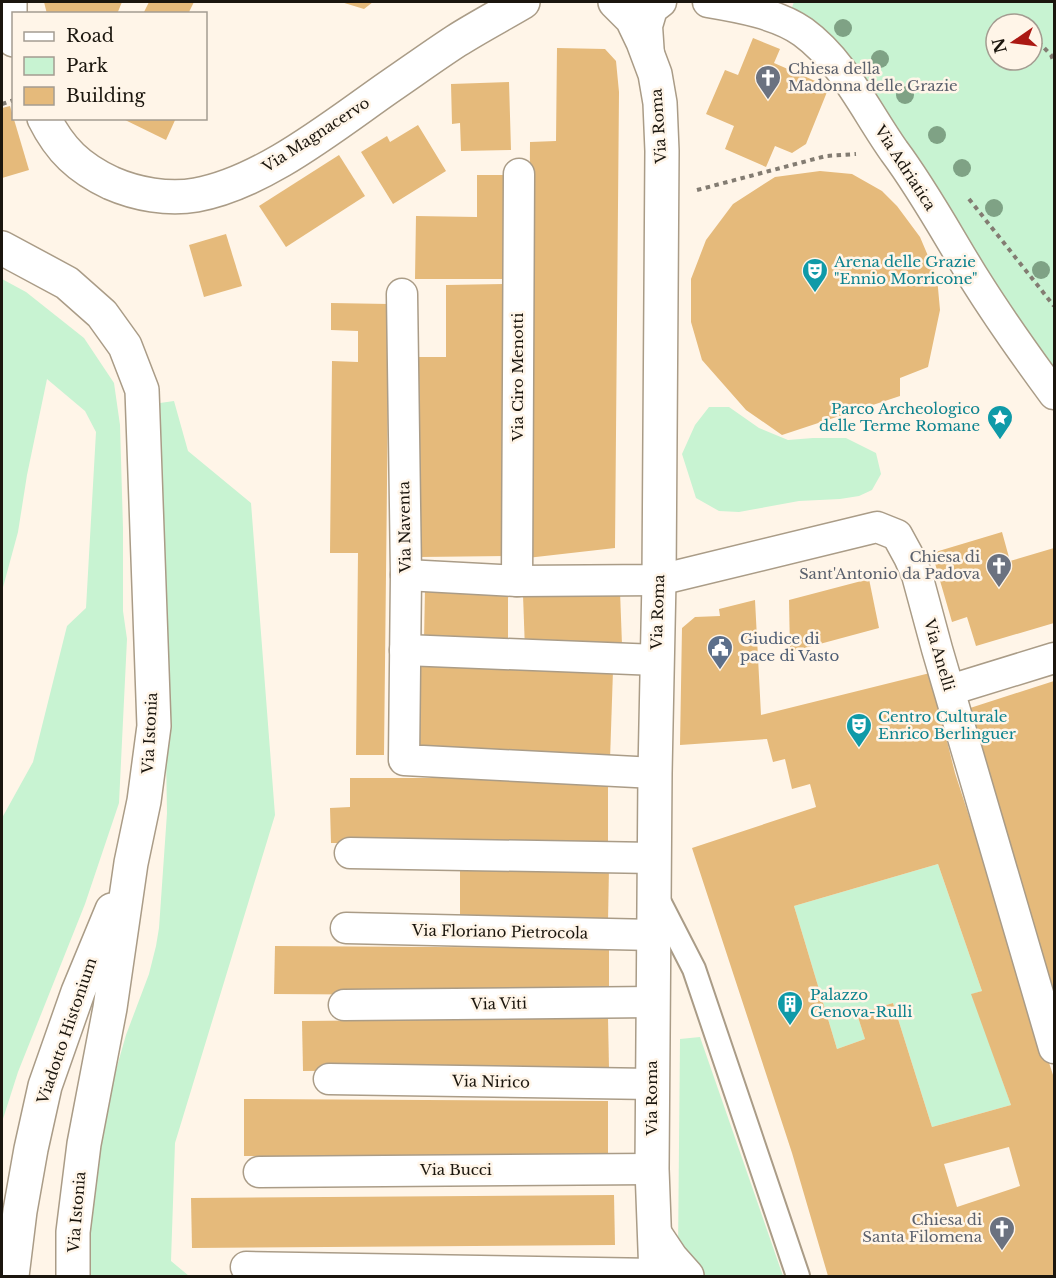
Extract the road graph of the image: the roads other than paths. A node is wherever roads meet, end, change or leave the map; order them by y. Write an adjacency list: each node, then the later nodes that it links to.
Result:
1 (10, 2): 6 (street)
2 (523, 2): 8 (street, Via Magnacervo)
3 (615, 2): 7 (street, Via Roma)
4 (661, 2): 7 (street)
5 (708, 2): 12 (street, Via Adriatica)
6 (12, 28)
7 (649, 57): 15 (street, Via Roma)
8 (45, 120)
9 (519, 174): 14 (street, Via Ciro Menotti)
10 (2, 248): 23 (street, Via Istonia)
11 (402, 294): 13 (street, Via Naventa)
12 (1054, 394)
13 (406, 575): 14 (street, Via Anelli); 16 (street, Via Naventa)
14 (517, 580): 15 (street, Via Anelli)
15 (660, 580): 18 (street, Via Roma); 19 (street, Via Anelli)
16 (405, 650): 18 (street); 20 (street, Via Naventa)
17 (1054, 658): 19 (street)
18 (657, 660): 20 (street, Via Roma)
19 (950, 690): 29 (street, Via Anelli)
20 (655, 773): 22 (street, Via Roma)
21 (350, 853): 22 (street)
22 (654, 858): 24 (street, Via Roma)
23 (131, 863): 35 (street, Viadotto Histonium); 36 (street, Via Istonia)
24 (654, 891): 26 (street, Via Roma); 38 (street)
25 (346, 928): 26 (street, Via Floriano Pietrocola)
26 (654, 934): 27 (street, Via Roma)
27 (653, 1002): 28 (street, Via Viti); 31 (street, Via Roma)
28 (344, 1005)
29 (1054, 1048)
30 (329, 1079): 31 (street, Via Nirico)
31 (652, 1084): 32 (street, Via Roma)
32 (652, 1169): 33 (street, Via Bucci); 37 (street, Via Roma)
33 (259, 1172)
34 (246, 1267): 37 (street)
35 (12, 1276)
36 (73, 1276)
37 (666, 1276)
38 (798, 1276)

